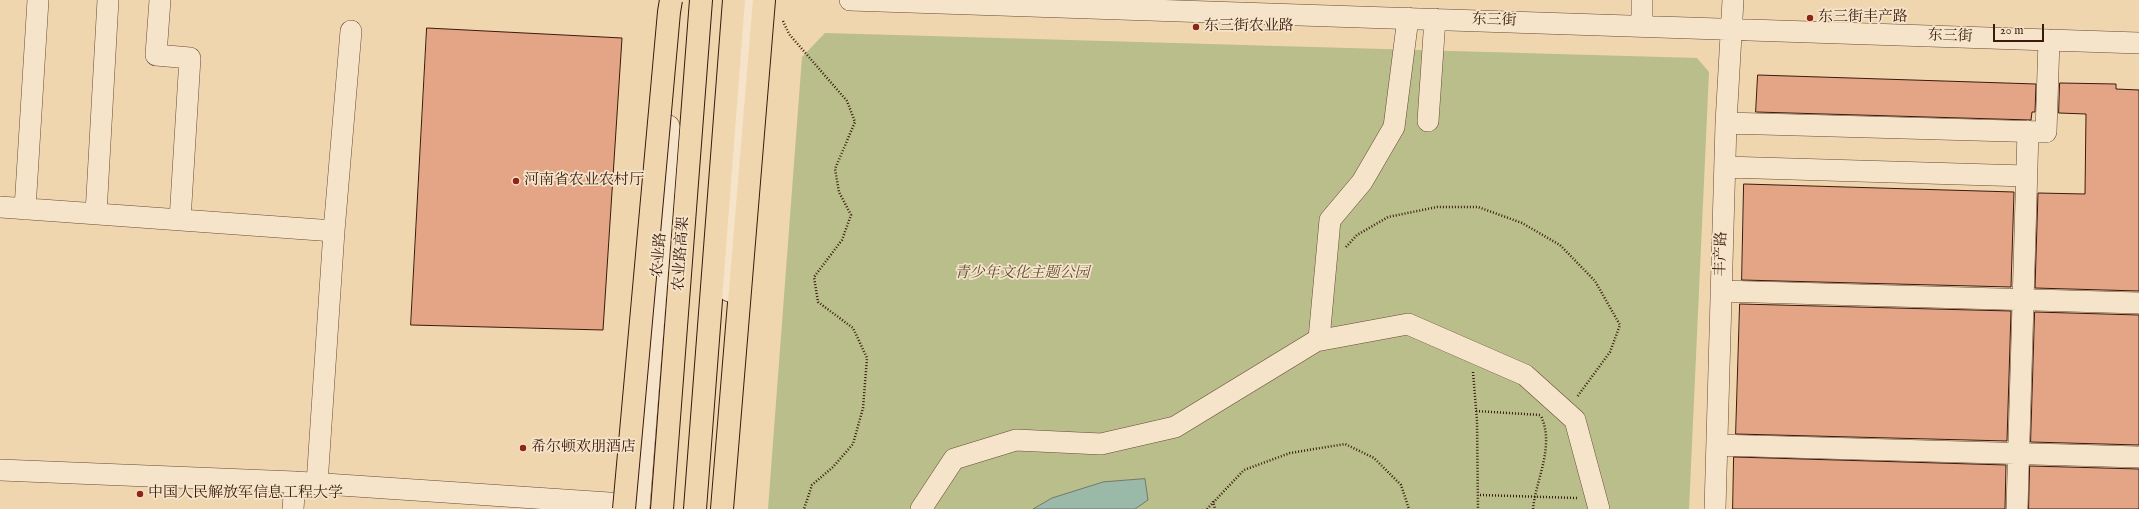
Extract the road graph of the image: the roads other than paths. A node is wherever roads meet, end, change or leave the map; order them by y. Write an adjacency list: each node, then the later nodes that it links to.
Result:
1 (38, 0): 27 (street)
2 (108, 0): 28 (street)
3 (160, 0): 29 (street)
4 (671, 0): 42 (highway, bridge)
5 (678, 0): 42 (street, 农业路)
6 (701, 0): 44 (highway, 农业路高架)
7 (734, 0): 45 (highway)
8 (752, 0): 46 (street)
9 (764, 0): 47 (highway)
10 (850, 0): 13 (street, 东三街)
11 (1642, 0): 16 (street)
12 (1733, 0): 17 (street, 丰产路)
13 (1202, 6): 14 (street, 东三街)
14 (1408, 18): 15 (street, 东三街); 34 (street)
15 (1435, 19): 16 (street, 东三街); 21 (street)
16 (1642, 26): 17 (street, 东三街)
17 (1732, 29): 19 (street, 东三街); 22 (street, 丰产路)
18 (351, 31): 30 (street)
19 (2049, 40): 20 (street, 东三街); 23 (street)
20 (2139, 43)
21 (1428, 121)
22 (1726, 123): 23 (street); 24 (street, 丰产路)
23 (2028, 132): 25 (street)
24 (1725, 167): 25 (street); 31 (street, 丰产路)
25 (2026, 176): 32 (street)
26 (0, 207): 27 (street)
27 (25, 209): 28 (street)
28 (96, 214): 29 (street)
29 (180, 220): 30 (street)
30 (334, 231): 40 (street)
31 (1721, 291): 32 (street); 35 (street, 丰产路)
32 (2023, 300): 33 (street); 36 (street)
33 (2139, 303)
34 (1318, 339)
35 (1717, 444): 36 (street); 49 (street, 丰产路)
36 (2018, 453): 37 (street); 50 (street)
37 (2139, 457)
38 (0, 470): 39 (street)
39 (295, 482): 40 (street); 43 (street)
40 (317, 484): 42 (street)
41 (1598, 504): 48 (street)
42 (634, 508)
43 (293, 509)
44 (662, 509)
45 (695, 509)
46 (712, 509)
47 (722, 509)
48 (921, 509)
49 (1715, 509)
50 (2017, 509)

